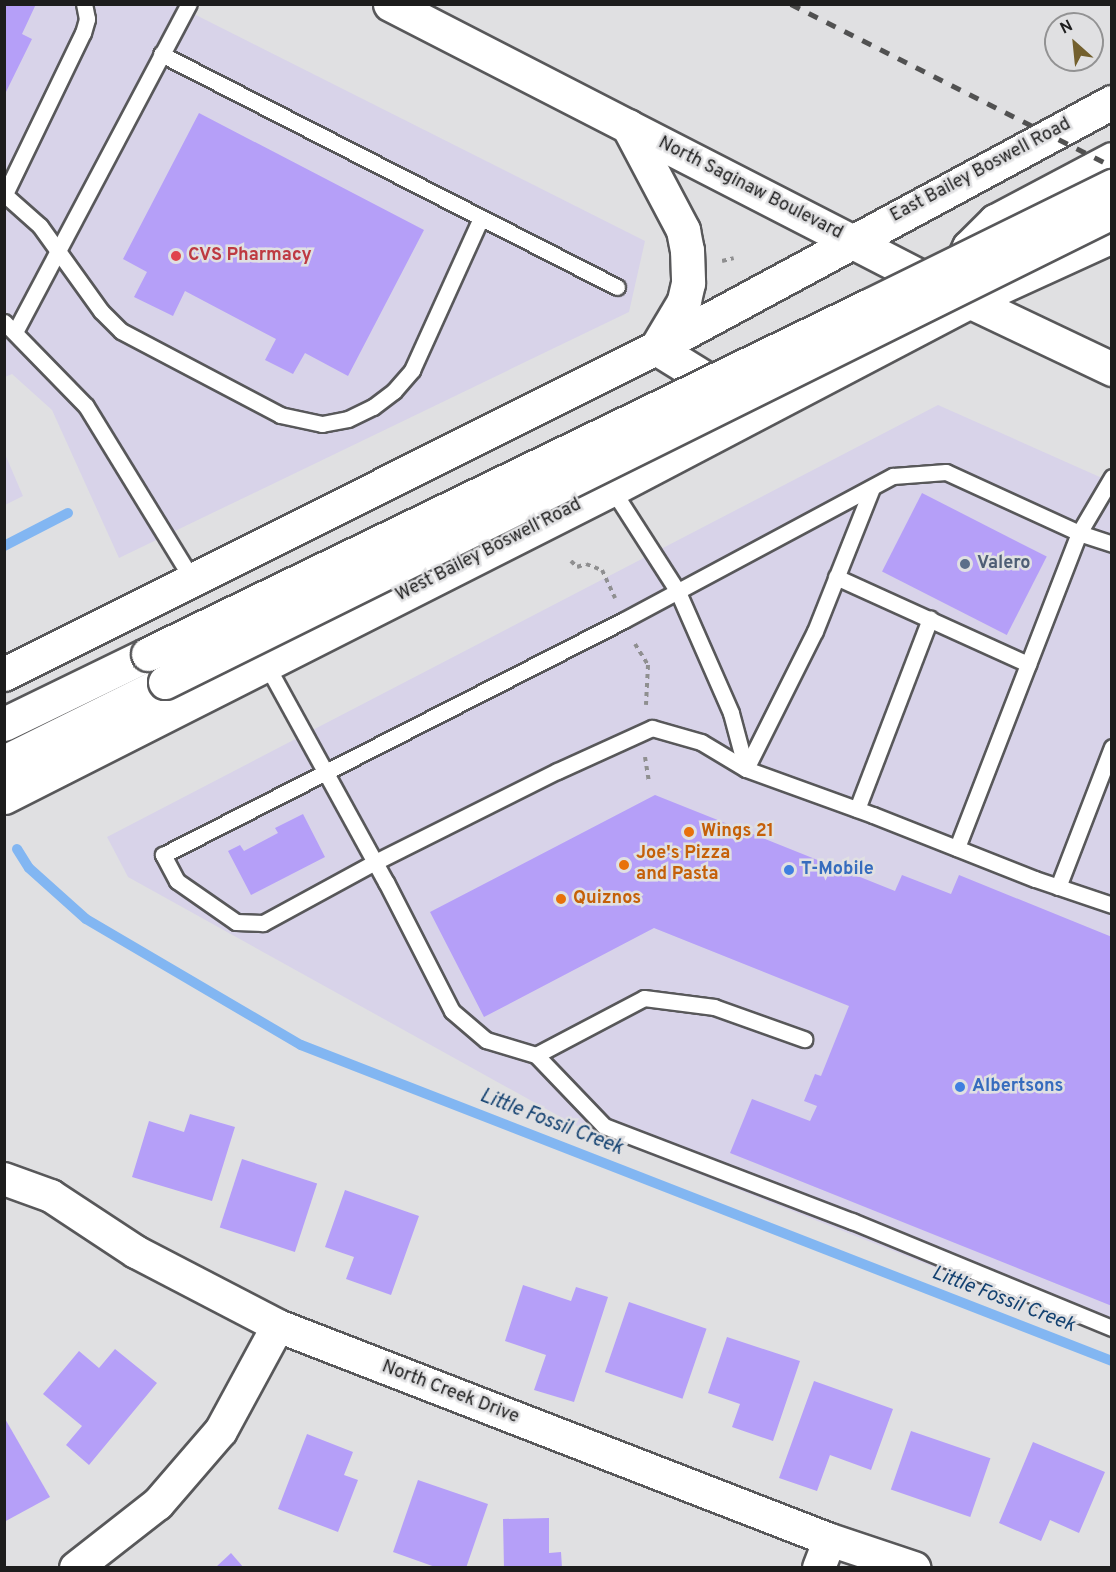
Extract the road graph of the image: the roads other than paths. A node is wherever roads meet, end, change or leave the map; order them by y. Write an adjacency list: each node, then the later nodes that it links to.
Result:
1 (84, 4): 9 (lane)
2 (189, 4): 4 (lane)
3 (390, 4): 6 (main road, North Saginaw Boulevard)
4 (161, 54): 11 (lane); 14 (lane)
5 (1112, 102): 13 (main road, East Bailey Boswell Road)
6 (628, 126): 13 (main road, North Saginaw Boulevard); 18 (main road)
7 (1112, 159): 16 (main road)
8 (1112, 186): 16 (main road, bridge)
9 (5, 194): 14 (lane)
10 (1112, 212): 16 (main road, bridge)
11 (481, 218): 14 (lane); 15 (lane)
12 (1112, 236): 16 (main road)
13 (851, 240): 16 (main road, North Saginaw Boulevard); 18 (main road)
14 (57, 252): 17 (lane)
15 (617, 288)
16 (946, 293): 19 (main road, North Saginaw Boulevard); 20 (main road, West Bailey Boswell Road); 33 (main road, bridge); 35 (main road, West Bailey Boswell Road, bridge)
17 (10, 327): 27 (lane)
18 (656, 348): 20 (main road); 27 (main road)
19 (1112, 369)
20 (759, 412): 23 (main road, West Bailey Boswell Road)
21 (1112, 477): 24 (lane)
22 (872, 488): 24 (lane); 26 (lane); 28 (lane)
23 (612, 489): 28 (lane); 30 (main road, West Bailey Boswell Road)
24 (1079, 532): 25 (lane); 31 (lane)
25 (1112, 544)
26 (836, 577): 29 (lane); 36 (lane)
27 (192, 579): 32 (main road)
28 (678, 592): 36 (lane); 37 (lane)
29 (930, 620): 31 (lane); 39 (lane)
30 (266, 664): 37 (lane); 38 (main road, West Bailey Boswell Road)
31 (1028, 664): 40 (lane)
32 (4, 674)
33 (4, 724)
34 (1112, 747): 42 (lane)
35 (4, 762)
36 (746, 769): 39 (lane); 41 (lane)
37 (327, 773): 41 (lane); 41 (lane)
38 (4, 797)
39 (857, 809): 40 (lane)
40 (957, 848): 42 (lane)
41 (375, 862): 45 (lane)
42 (1058, 887): 43 (lane)
43 (1112, 905)
44 (804, 1039): 45 (lane)
45 (536, 1055): 48 (lane)
46 (4, 1179): 47 (street, North Creek Drive)
47 (278, 1326): 49 (street, North Creek Drive); 50 (street)
48 (1112, 1328)
49 (825, 1554): 51 (street, North Creek Drive)
50 (76, 1568)
51 (914, 1568)

